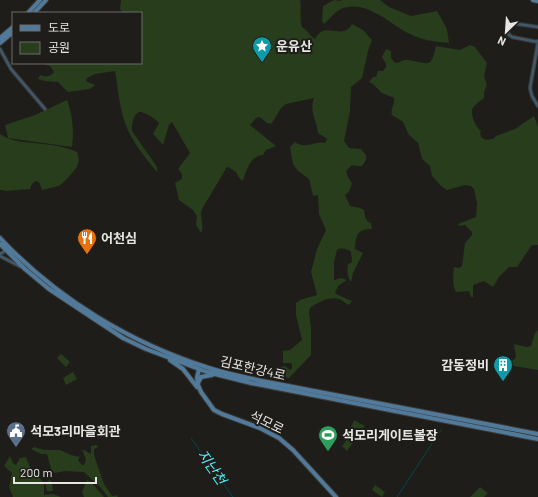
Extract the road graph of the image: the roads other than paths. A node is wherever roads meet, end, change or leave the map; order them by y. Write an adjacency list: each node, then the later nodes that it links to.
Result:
1 (40, 0): 5 (street)
2 (46, 0): 6 (street)
3 (533, 0): 4 (street)
4 (538, 1)
5 (29, 12)
6 (35, 12)
7 (538, 27): 11 (street)
8 (12, 28): 10 (street)
9 (12, 33): 12 (street)
10 (0, 38)
11 (538, 42): 14 (street)
12 (0, 43)
13 (0, 50): 15 (street)
14 (538, 106)
15 (45, 109)
16 (0, 238): 18 (street, 김포한강4로)
17 (0, 244): 18 (street, 김포한강4로)
18 (9, 250): 19 (street); 20 (street, 김포한강4로); 26 (street, 김포한강4로)
19 (0, 255): 20 (street)
20 (25, 269): 21 (street, 김포한강4로)
21 (165, 356): 22 (street, 김포한강4로); 25 (street)
22 (199, 369): 23 (street, 김포한강4로); 24 (street, 석모로)
23 (217, 375): 24 (street); 27 (street, 김포한강4로)
24 (198, 385): 25 (street, 석모로)
25 (200, 392): 28 (street, 석모로)
26 (538, 434)
27 (538, 438)
28 (336, 497)

